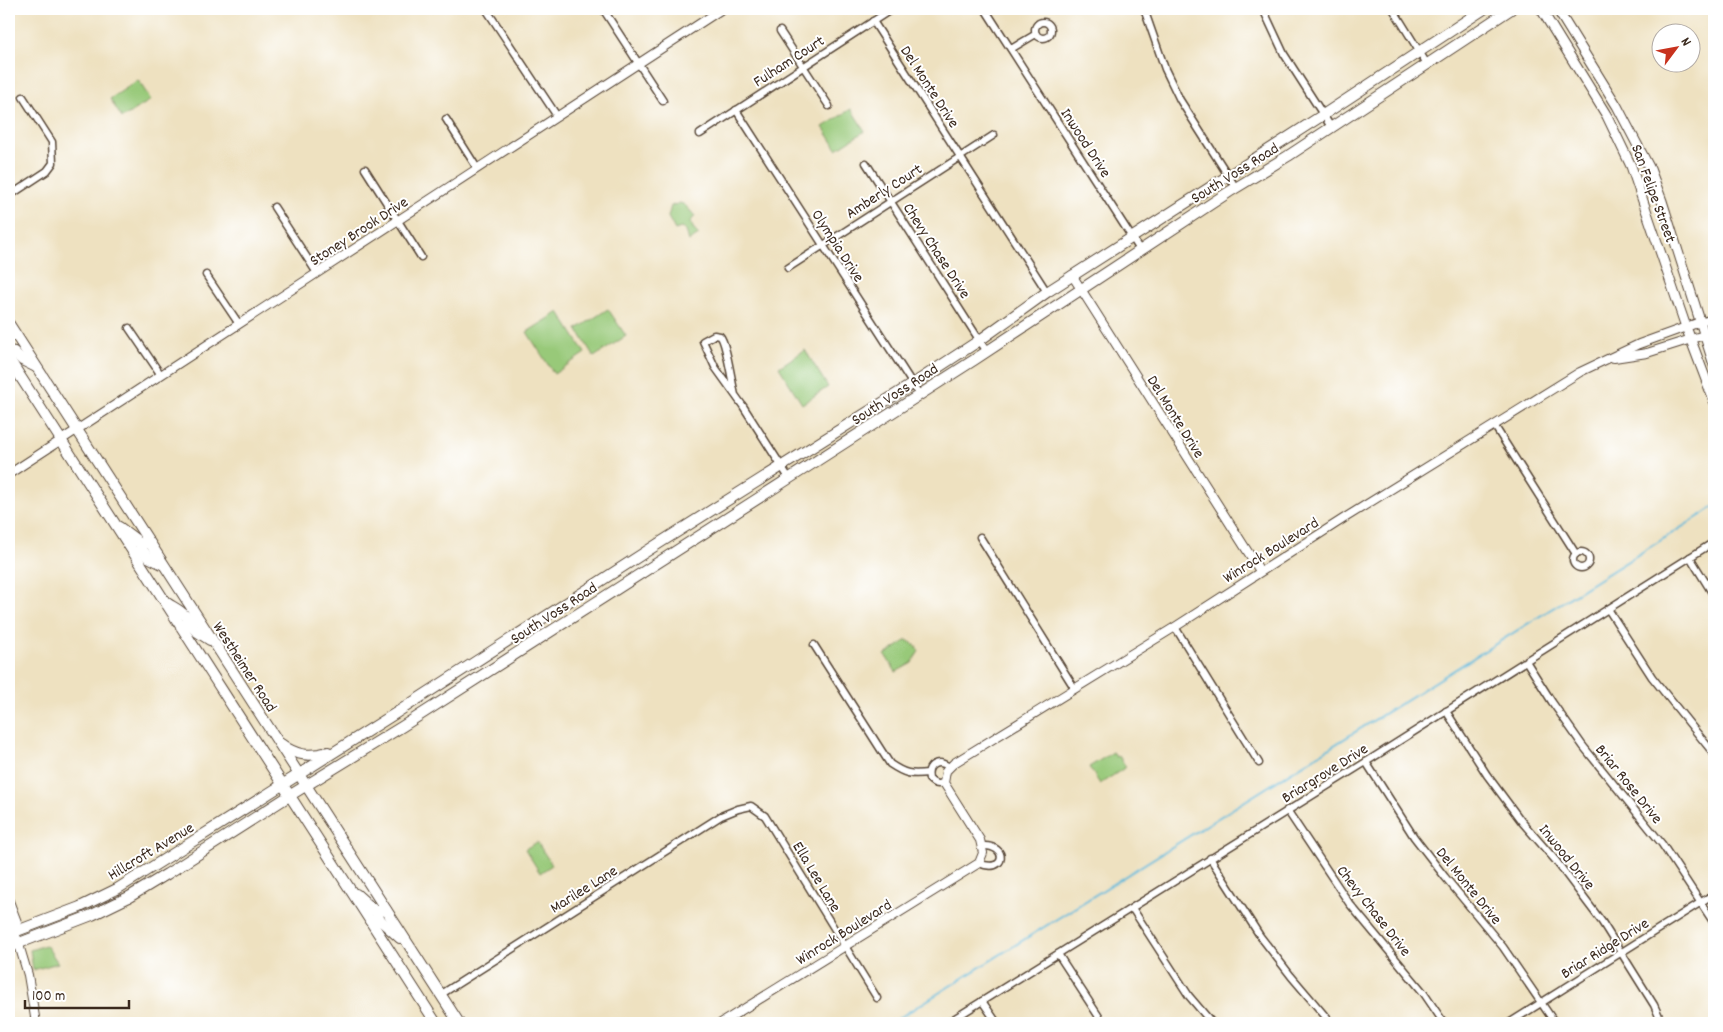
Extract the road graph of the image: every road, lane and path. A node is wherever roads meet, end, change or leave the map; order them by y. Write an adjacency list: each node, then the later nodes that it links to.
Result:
1 (486, 9): 28 (street)
2 (603, 9): 18 (street)
3 (722, 9): 18 (street, Stoney Brook Drive)
4 (892, 9): 13 (street, Fulham Court)
5 (985, 9): 16 (street, Inwood Drive)
6 (1144, 9): 37 (street)
7 (1263, 9): 27 (street)
8 (1393, 9): 17 (street)
9 (1484, 9): 17 (main road, South Voss Road)
10 (1511, 9): 19 (main road, South Voss Road)
11 (1541, 9): 22 (main road, San Felipe Street)
12 (1557, 9): 21 (main road, San Felipe Street)
13 (873, 21): 20 (street, Fulham Court); 33 (street, Del Monte Drive)
14 (780, 31): 20 (street)
15 (1036, 34): 16 (street)
16 (1011, 50): 47 (street, Inwood Drive)
17 (1420, 53): 19 (street); 27 (main road, South Voss Road)
18 (638, 63): 24 (street); 28 (street, Stoney Brook Drive)
19 (1427, 64): 30 (main road, South Voss Road)
20 (803, 67): 25 (street); 26 (street, Fulham Court)
21 (1602, 79): 22 (main road); 41 (main road, San Felipe Street)
22 (1590, 87): 43 (main road, San Felipe Street)
23 (23, 97): 39 (street)
24 (662, 102)
25 (829, 106)
26 (736, 110): 31 (street, Fulham Court); 48 (street, Olympia Drive)
27 (1323, 115): 30 (street); 37 (main road, South Voss Road)
28 (557, 116): 35 (street, Stoney Brook Drive)
29 (446, 120): 35 (street)
30 (1331, 127): 38 (main road, South Voss Road)
31 (700, 134)
32 (994, 136): 33 (street, Amberly Court)
33 (960, 157): 40 (street, Amberly Court); 56 (street, Del Monte Drive)
34 (866, 163): 40 (street, Chevy Chase Drive)
35 (477, 168): 45 (street, Stoney Brook Drive)
36 (365, 169): 45 (street)
37 (1227, 175): 38 (street); 44 (main road, South Voss Road)
38 (1236, 188): 46 (main road, South Voss Road)
39 (9, 196)
40 (891, 202): 48 (street, Amberly Court); 66 (street, Chevy Chase Drive)
41 (1662, 202): 43 (main road); 58 (main road, San Felipe Street)
42 (274, 207): 52 (street)
43 (1646, 207): 61 (main road, San Felipe Street)
44 (1165, 215): 46 (main road); 47 (main road, South Voss Road)
45 (398, 220): 50 (street); 52 (street, Stoney Brook Drive)
46 (1173, 228): 49 (main road, South Voss Road)
47 (1131, 236): 49 (street, Inwood Drive); 54 (main road, South Voss Road)
48 (823, 246): 51 (street, Amberly Court); 76 (street, Olympia Drive)
49 (1140, 250): 55 (main road, South Voss Road)
50 (422, 257)
51 (788, 268)
52 (317, 273): 60 (street, Stoney Brook Drive)
53 (206, 275): 60 (street)
54 (1072, 275): 55 (street, Del Monte Drive); 56 (main road, South Voss Road)
55 (1080, 289): 70 (main road, South Voss Road); 97 (street, Del Monte Drive)
56 (1047, 292): 66 (main road, South Voss Road)
57 (1714, 318): 58 (street, Winrock Boulevard)
58 (1700, 322): 61 (street, Winrock Boulevard); 64 (main road, San Felipe Street)
59 (9, 324): 68 (main road, Westheimer Road)
60 (239, 324): 75 (street, Stoney Brook Drive)
61 (1686, 327): 65 (main road, San Felipe Street); 71 (street, Winrock Boulevard)
62 (129, 328): 75 (street)
63 (1714, 331): 64 (street, Winrock Boulevard)
64 (1704, 335): 65 (street, Winrock Boulevard); 73 (main road, San Felipe Street)
65 (1690, 339): 71 (street, Winrock Boulevard); 79 (main road, San Felipe Street)
66 (980, 340): 70 (street, Chevy Chase Drive); 76 (main road, South Voss Road)
67 (9, 341): 68 (main road)
68 (23, 347): 74 (main road, Westheimer Road)
69 (9, 351): 74 (main road)
70 (987, 352): 78 (main road, South Voss Road)
71 (1607, 358): 80 (street, Winrock Boulevard)
72 (9, 359): 82 (main road, Westheimer Road)
73 (1714, 365)
74 (37, 368): 81 (main road, Westheimer Road)
75 (160, 375): 81 (street, Stoney Brook Drive)
76 (912, 384): 78 (street, Olympia Drive); 83 (main road, South Voss Road)
77 (734, 394): 77 (street); 83 (street)
78 (919, 394): 85 (main road, South Voss Road)
79 (1714, 401)
80 (1494, 426): 93 (street); 97 (street, Winrock Boulevard)
81 (76, 430): 82 (street, Stoney Brook Drive); 91 (main road, Westheimer Road)
82 (61, 440): 84 (street, Stoney Brook Drive); 87 (main road, Westheimer Road)
83 (782, 467): 85 (street); 86 (main road, South Voss Road)
84 (9, 474)
85 (789, 478): 88 (main road, South Voss Road)
86 (704, 516): 88 (main road); 95 (main road, South Voss Road)
87 (114, 523): 91 (main road); 92 (main road, Westheimer Road)
88 (711, 528): 98 (main road, South Voss Road)
89 (980, 537): 112 (street)
90 (1714, 542): 94 (street, Briargrove Drive)
91 (149, 543): 96 (main road, Westheimer Road)
92 (132, 552): 96 (main road); 100 (main road, Westheimer Road)
93 (1576, 554)
94 (1690, 557): 99 (street); 101 (street, Briargrove Drive)
95 (630, 562): 98 (main road); 102 (main road, South Voss Road)
96 (163, 564): 103 (main road, Westheimer Road)
97 (1260, 571): 106 (street, Winrock Boulevard)
98 (639, 574): 104 (main road, South Voss Road)
99 (1714, 596)
100 (164, 601): 103 (main road); 105 (main road, Westheimer Road)
101 (1608, 609): 110 (street, Briargrove Drive); 118 (street)
102 (555, 610): 104 (main road); 109 (main road, South Voss Road)
103 (198, 620): 107 (main road, Westheimer Road)
104 (563, 623): 111 (main road, South Voss Road)
105 (179, 625): 107 (main road); 125 (main road, Westheimer Road)
106 (1175, 627): 112 (street, Winrock Boulevard); 120 (street)
107 (213, 642): 116 (main road, Westheimer Road)
108 (814, 645): 122 (street)
109 (475, 661): 111 (main road); 114 (main road, South Voss Road)
110 (1526, 661): 113 (street, Briargrove Drive); 139 (street, Briar Rose Drive)
111 (483, 674): 115 (main road, South Voss Road)
112 (1075, 689): 121 (street, Winrock Boulevard)
113 (1446, 711): 119 (street, Briargrove Drive); 150 (street, Inwood Drive)
114 (396, 714): 115 (main road); 117 (main road, South Voss Road)
115 (403, 726): 126 (main road, South Voss Road)
116 (276, 740): 117 (main road); 123 (main road, Westheimer Road)
117 (338, 749): 123 (main road, South Voss Road)
118 (1714, 754)
119 (1366, 762): 129 (street, Briargrove Drive); 155 (street, Del Monte Drive)
120 (1259, 763)
121 (949, 766): 122 (street, Winrock Boulevard); 124 (street)
122 (928, 773): 124 (street)
123 (298, 774): 125 (main road, Hillcroft Avenue); 126 (main road, Westheimer Road)
124 (944, 783): 131 (street)
125 (282, 784): 127 (main road, Westheimer Road); 130 (main road, Hillcroft Avenue)
126 (305, 786): 127 (main road, South Voss Road); 142 (main road, Westheimer Road)
127 (289, 796): 132 (main road, Hillcroft Avenue); 135 (main road, Westheimer Road)
128 (742, 808): 148 (street, Ella Lee Lane); 152 (street, Marilee Lane)
129 (1287, 810): 133 (street, Briargrove Drive); 165 (street, Chevy Chase Drive)
130 (187, 845): 132 (main road); 136 (main road, Hillcroft Avenue)
131 (982, 846): 134 (street); 134 (street, Winrock Boulevard)
132 (194, 856): 140 (main road, Hillcroft Avenue)
133 (1210, 858): 141 (street, Briargrove Drive); 164 (street)
134 (979, 863): 148 (street, Winrock Boulevard)
135 (350, 889): 142 (main road); 143 (main road, Westheimer Road)
136 (108, 893): 140 (main road); 145 (main road, Hillcroft Avenue)
137 (1714, 894): 139 (street, Briar Ridge Drive)
138 (9, 901): 145 (street)
139 (1701, 902): 144 (street, Briar Rose Drive); 150 (street, Briar Ridge Drive)
140 (114, 905): 146 (main road, Hillcroft Avenue)
141 (1132, 908): 151 (street, Briargrove Drive); 163 (street)
142 (386, 910): 147 (main road, Westheimer Road)
143 (370, 921): 147 (main road); 157 (main road, Westheimer Road)
144 (1714, 923)
145 (11, 931): 146 (street)
146 (19, 944): 149 (main road, Hillcroft Avenue); 156 (street)
147 (408, 945): 152 (main road, Westheimer Road)
148 (844, 945): 153 (street, Ella Lee Lane); 159 (street, Winrock Boulevard)
149 (9, 947)
150 (1622, 952): 155 (street, Briar Ridge Drive); 168 (street, Inwood Drive)
151 (1058, 954): 154 (street, Briargrove Drive); 162 (street)
152 (440, 995): 158 (main road, Westheimer Road)
153 (877, 998)
154 (982, 1001): 160 (street, Briargrove Drive); 161 (street)
155 (1542, 1003): 166 (street, Briar Ridge Drive); 167 (street, Del Monte Drive)
156 (36, 1023)
157 (436, 1023)
158 (459, 1023)
159 (721, 1023)
160 (946, 1023)
161 (997, 1023)
162 (1103, 1023)
163 (1212, 1023)
164 (1331, 1023)
165 (1444, 1023)
166 (1509, 1023)
167 (1555, 1023)
168 (1662, 1023)

